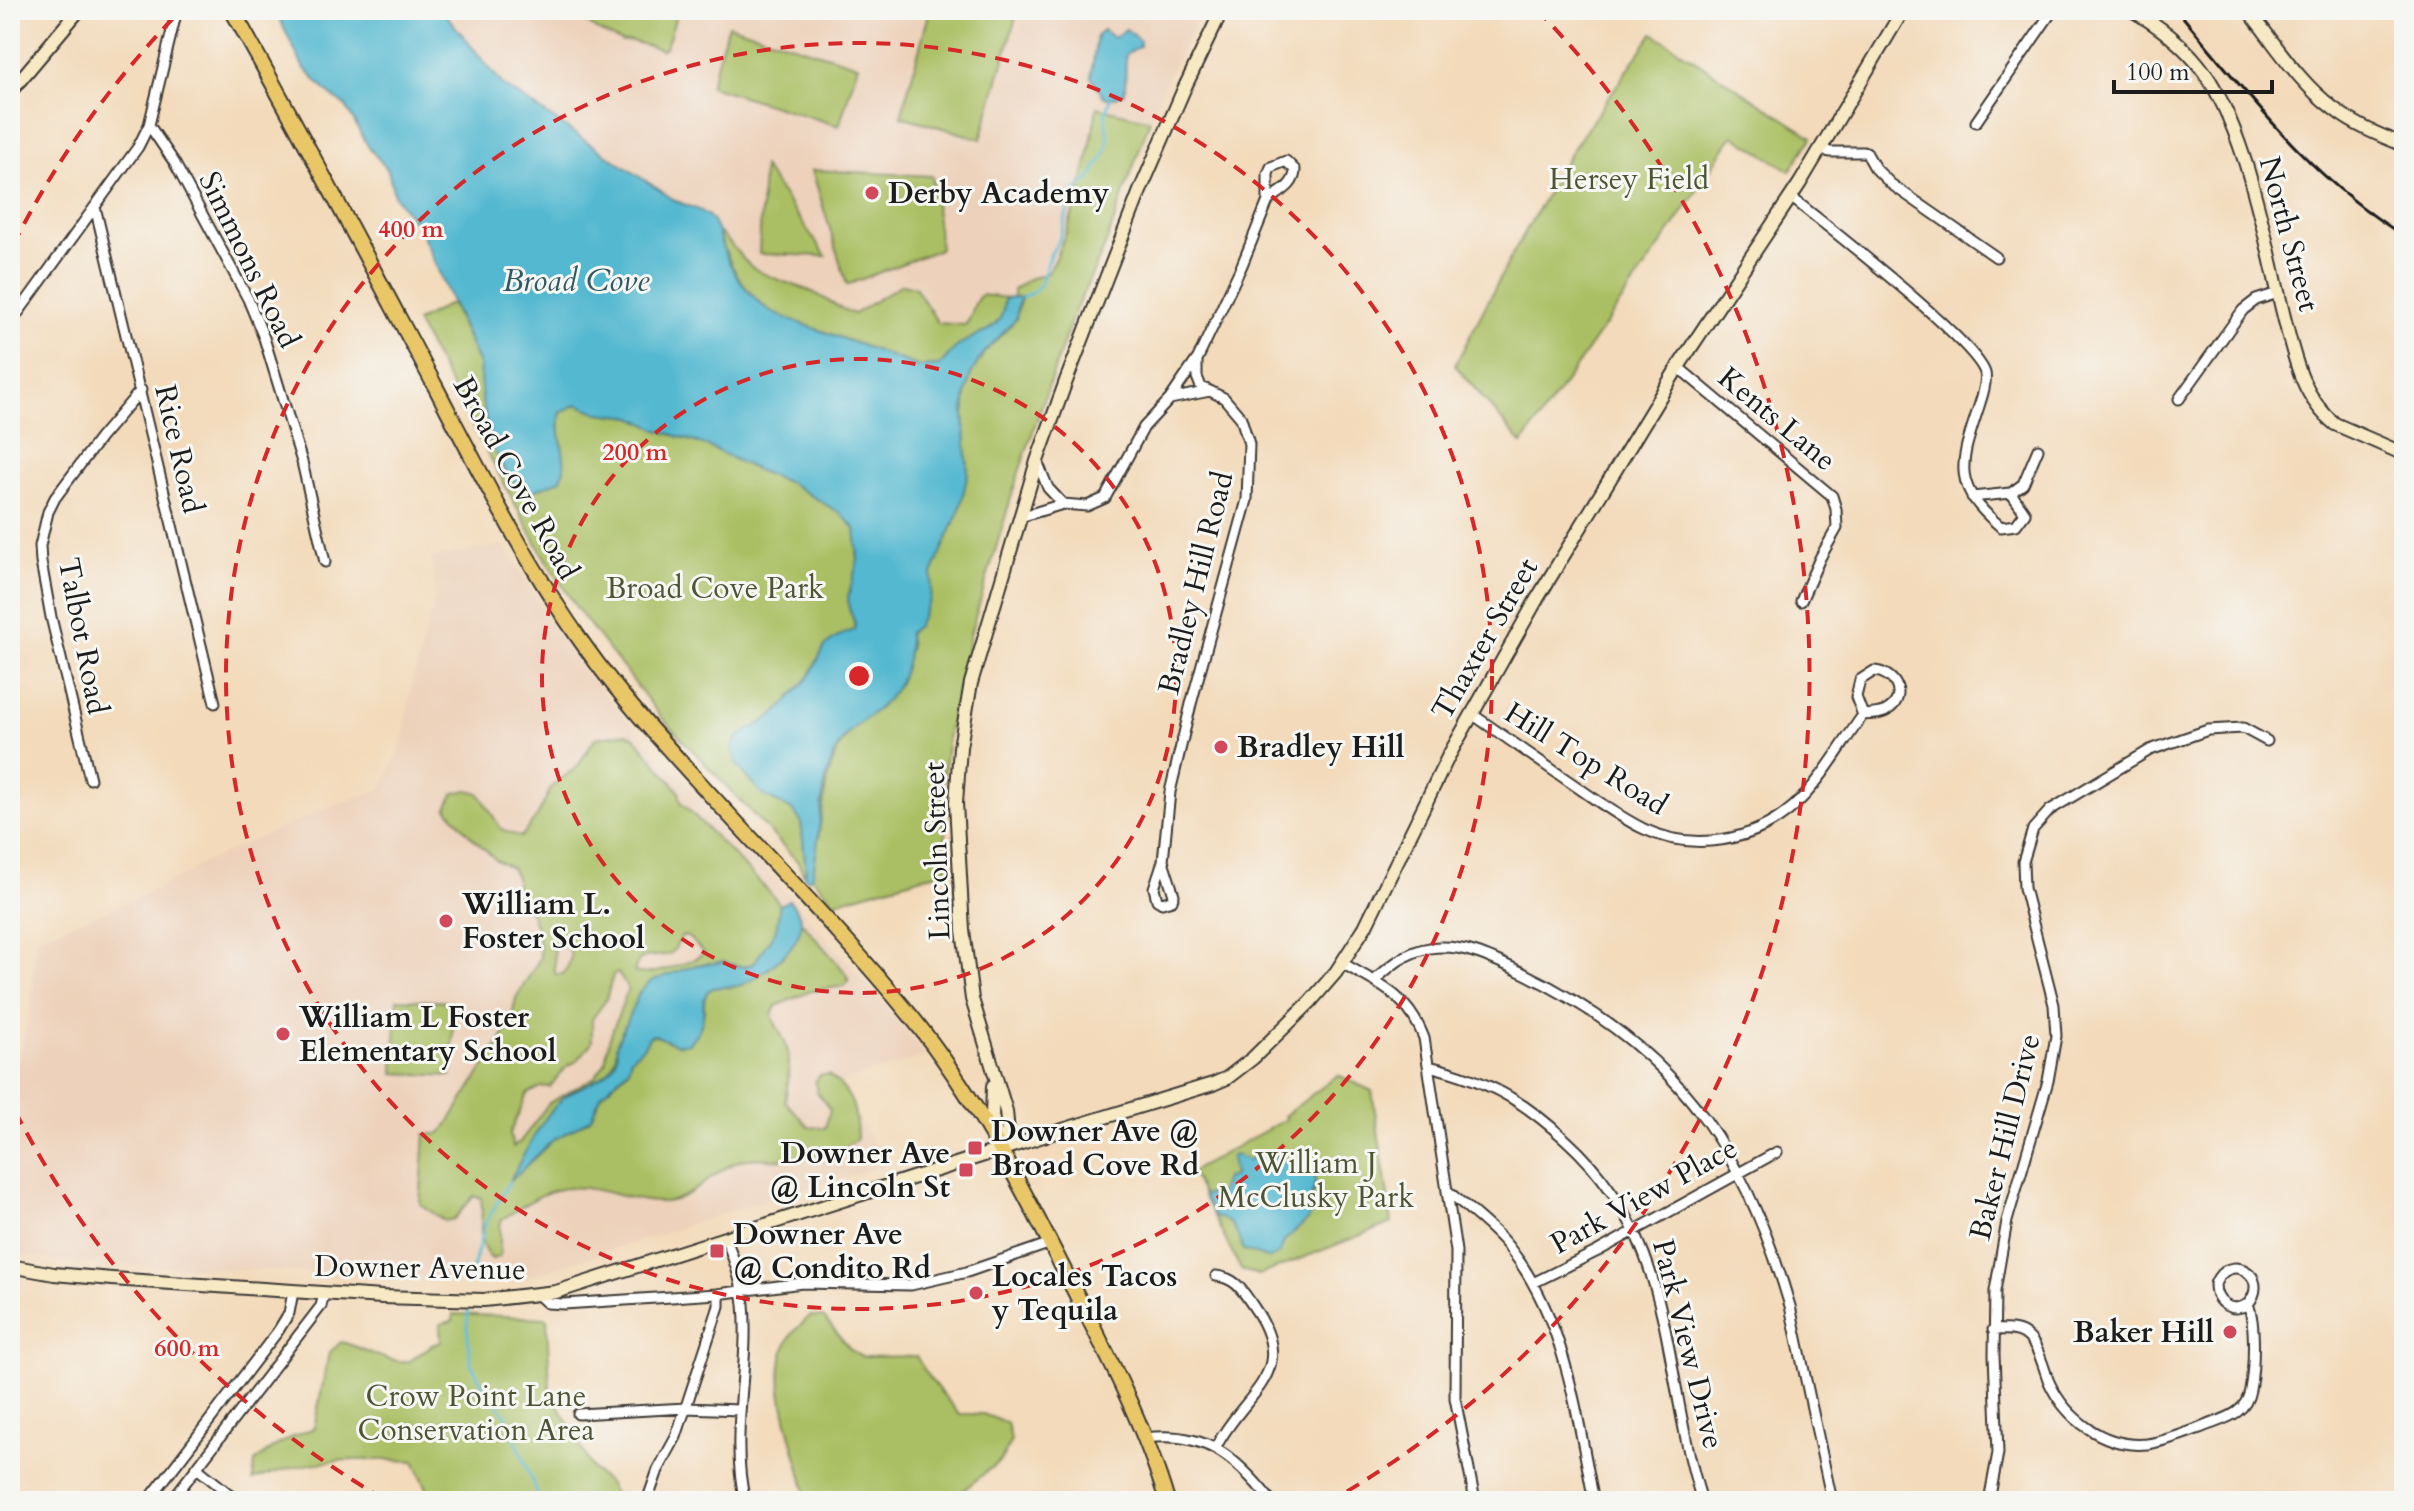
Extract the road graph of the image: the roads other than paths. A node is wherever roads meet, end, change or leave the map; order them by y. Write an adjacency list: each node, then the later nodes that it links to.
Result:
1 (79, 10): 9 (street)
2 (177, 10): 11 (street)
3 (232, 10): 44 (main road, Broad Cove Road)
4 (1903, 10): 13 (street, Thaxter Street)
5 (2053, 10): 10 (street)
6 (2132, 10): 18 (street, North Street)
7 (2248, 10): 12 (street)
8 (1219, 11): 28 (street, Lincoln Street)
9 (10, 92)
10 (1976, 122)
11 (149, 125): 16 (street); 33 (street, Simmons Road)
12 (2404, 145)
13 (1821, 147): 14 (street, Thaxter Street); 17 (street)
14 (1791, 197): 21 (street, Thaxter Street); 30 (street)
15 (1268, 201): 20 (street)
16 (95, 207): 19 (street); 22 (street, Rice Road)
17 (1996, 257)
18 (2278, 293): 25 (street); 27 (street, North Street)
19 (10, 324)
20 (1198, 358): 23 (street); 24 (street)
21 (1678, 367): 34 (street, Kents Lane); 36 (street, Thaxter Street)
22 (141, 390): 35 (street, Rice Road); 39 (street, Talbot Road)
23 (1210, 391): 24 (street); 40 (street, Bradley Hill Road)
24 (1170, 399): 31 (street)
25 (2179, 399)
26 (2038, 449): 29 (street)
27 (2404, 454)
28 (1037, 461): 31 (street); 32 (street, Lincoln Street)
29 (2011, 493): 30 (street); 30 (street)
30 (1972, 497)
31 (1063, 504): 32 (street)
32 (1020, 517): 44 (street, Lincoln Street)
33 (325, 562)
34 (1801, 601)
35 (215, 703)
36 (1472, 714): 37 (street, Hill Top Road); 41 (street, Thaxter Street)
37 (1863, 715): 37 (street, Hill Top Road)
38 (2267, 741): 60 (street, Baker Hill Drive)
39 (90, 779)
40 (1163, 861)
41 (1342, 963): 42 (street); 44 (street, Thaxter Street)
42 (1374, 981): 43 (street); 46 (street)
43 (1429, 1066): 47 (street); 48 (street, Park View Drive)
44 (1000, 1149): 49 (street, Downer Avenue); 50 (main road)
45 (1777, 1152): 46 (street, Park View Place)
46 (1737, 1173): 48 (street, Park View Place); 78 (street)
47 (1448, 1191): 53 (street); 75 (street)
48 (1634, 1229): 53 (street, Park View Place); 77 (street, Park View Drive)
49 (726, 1239): 54 (street); 58 (street, Downer Avenue)
50 (1051, 1243): 54 (street); 64 (main road)
51 (10, 1266): 55 (street, Downer Avenue)
52 (1216, 1276): 65 (street)
53 (1533, 1283): 76 (street)
54 (742, 1291): 57 (street); 62 (street)
55 (293, 1292): 56 (street, Downer Avenue); 68 (street)
56 (324, 1294): 58 (street, Downer Avenue); 66 (street)
57 (719, 1294): 58 (street); 61 (street)
58 (538, 1295)
59 (2248, 1304): 59 (street); 60 (street)
60 (1993, 1330): 67 (street, Baker Hill Drive)
61 (686, 1408): 62 (street); 63 (street); 71 (street)
62 (740, 1410): 72 (street)
63 (578, 1414)
64 (1145, 1438): 65 (street); 73 (main road)
65 (1216, 1447): 74 (street)
66 (197, 1468): 69 (street); 70 (street)
67 (1990, 1499): 79 (street)
68 (148, 1501)
69 (171, 1501)
70 (238, 1501)
71 (647, 1501)
72 (745, 1501)
73 (1167, 1501)
74 (1271, 1501)
75 (1475, 1501)
76 (1594, 1501)
77 (1702, 1501)
78 (1832, 1501)
79 (2005, 1501)

